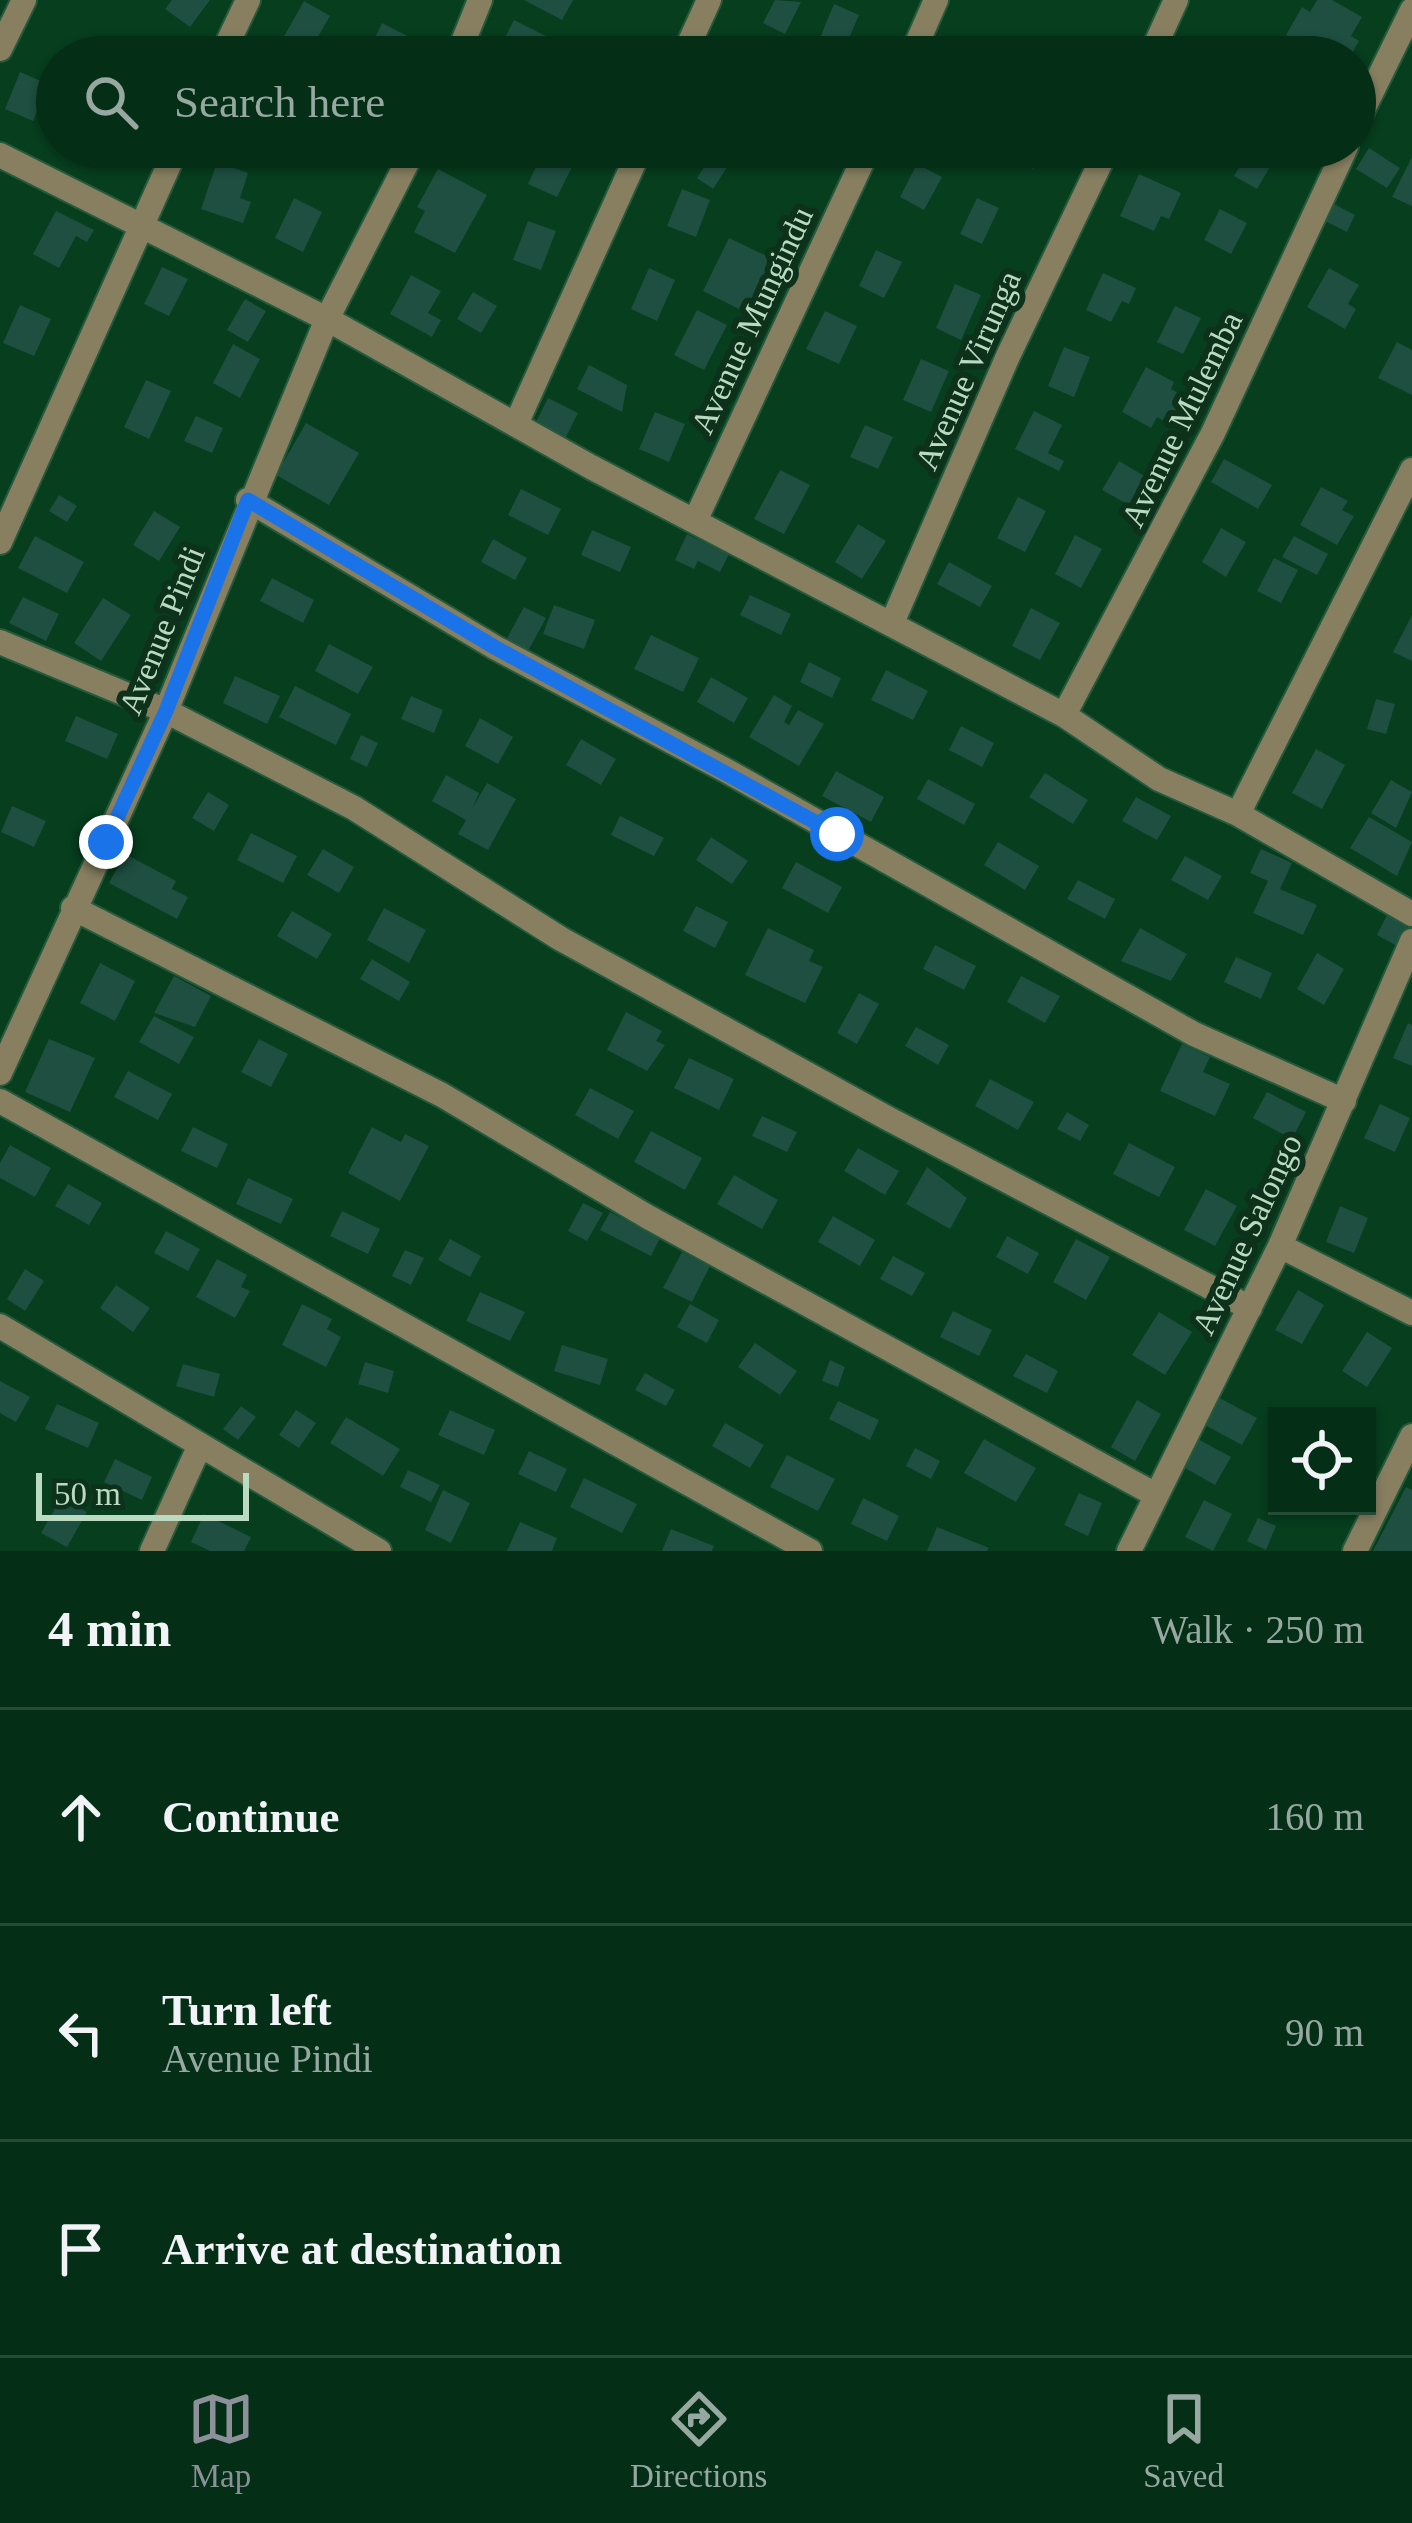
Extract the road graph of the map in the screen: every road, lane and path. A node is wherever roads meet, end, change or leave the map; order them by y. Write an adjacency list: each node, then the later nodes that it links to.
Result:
1 (24, 0): 13 (street)
2 (248, 0): 8 (street)
3 (481, 0): 9 (street)
4 (709, 0): 10 (street)
5 (936, 0): 11 (street)
6 (1176, 0): 12 (street)
7 (1412, 10): 14 (street)
8 (230, 36)
9 (466, 36)
10 (692, 36)
11 (920, 36)
12 (1160, 36)
13 (0, 50)
14 (1376, 83)
15 (0, 155): 22 (street)
16 (167, 168): 22 (street)
17 (404, 168): 23 (street, Avenue Pindi)
18 (632, 168): 24 (street)
19 (858, 168): 27 (street, Avenue Mungindu)
20 (1098, 168): 29 (street, Avenue Virunga)
21 (1336, 168): 32 (street, Avenue Mulemba)
22 (140, 225): 23 (street); 28 (street)
23 (327, 319): 24 (street); 26 (street, Avenue Pindi)
24 (516, 424): 27 (street)
25 (1412, 470): 33 (street)
26 (248, 500): 31 (street, Avenue Pindi); 39 (street)
27 (695, 521): 29 (street)
28 (0, 542)
29 (892, 623): 32 (street)
30 (0, 642): 31 (street)
31 (166, 711): 34 (street, Avenue Pindi); 41 (street)
32 (1064, 715): 33 (street)
33 (1238, 814): 35 (street)
34 (73, 908): 37 (street, Avenue Pindi); 46 (street)
35 (1412, 914)
36 (1412, 940): 39 (street, Avenue Salongo)
37 (0, 1073)
38 (0, 1101): 49 (street)
39 (1344, 1101): 40 (street, Avenue Salongo)
40 (1280, 1246): 41 (street, Avenue Salongo); 42 (street)
41 (1250, 1308): 46 (street, Avenue Salongo)
42 (1412, 1313)
43 (0, 1325): 45 (street)
44 (1412, 1436): 51 (street)
45 (200, 1444): 47 (street); 48 (street)
46 (1154, 1494): 50 (street, Avenue Salongo)
47 (376, 1550)
48 (152, 1551)
49 (810, 1551)
50 (1129, 1551)
51 (1354, 1551)

